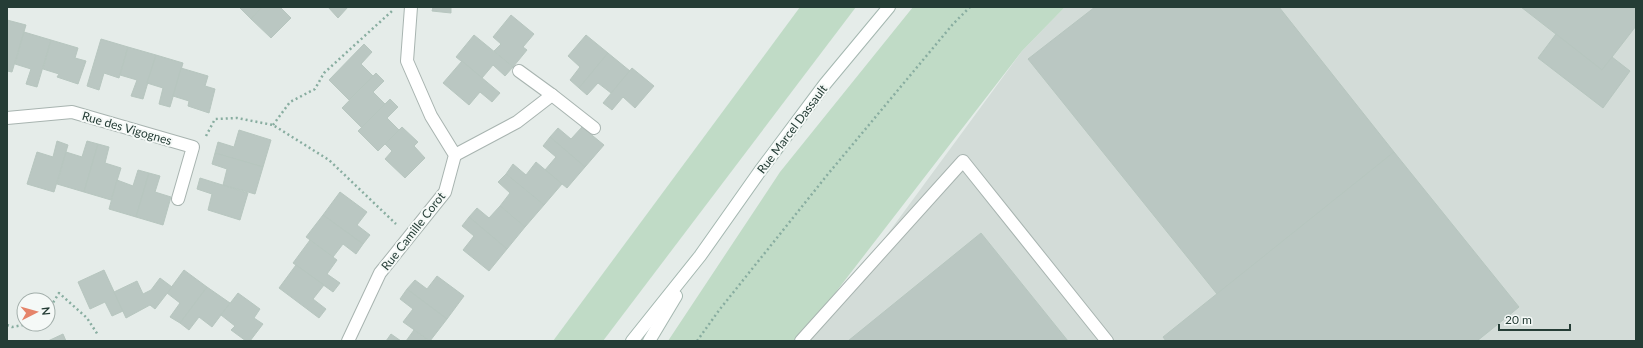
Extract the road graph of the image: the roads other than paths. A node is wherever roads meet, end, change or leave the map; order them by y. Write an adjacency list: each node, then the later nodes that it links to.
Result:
1 (412, 7): 7 (street)
2 (889, 7): 9 (street, Rue Marcel Dassault)
3 (519, 71): 4 (street)
4 (552, 95): 6 (street); 7 (street)
5 (7, 118): 8 (street, Rue des Vigognes)
6 (594, 128)
7 (455, 155): 10 (street, Rue Camille Corot)
8 (178, 199)
9 (700, 256): 11 (street, Rue Marcel Dassault); 12 (street, Rue Marcel Dassault)
10 (348, 341)
11 (632, 341)
12 (649, 341)
13 (801, 341): 14 (street)
14 (1107, 341)

